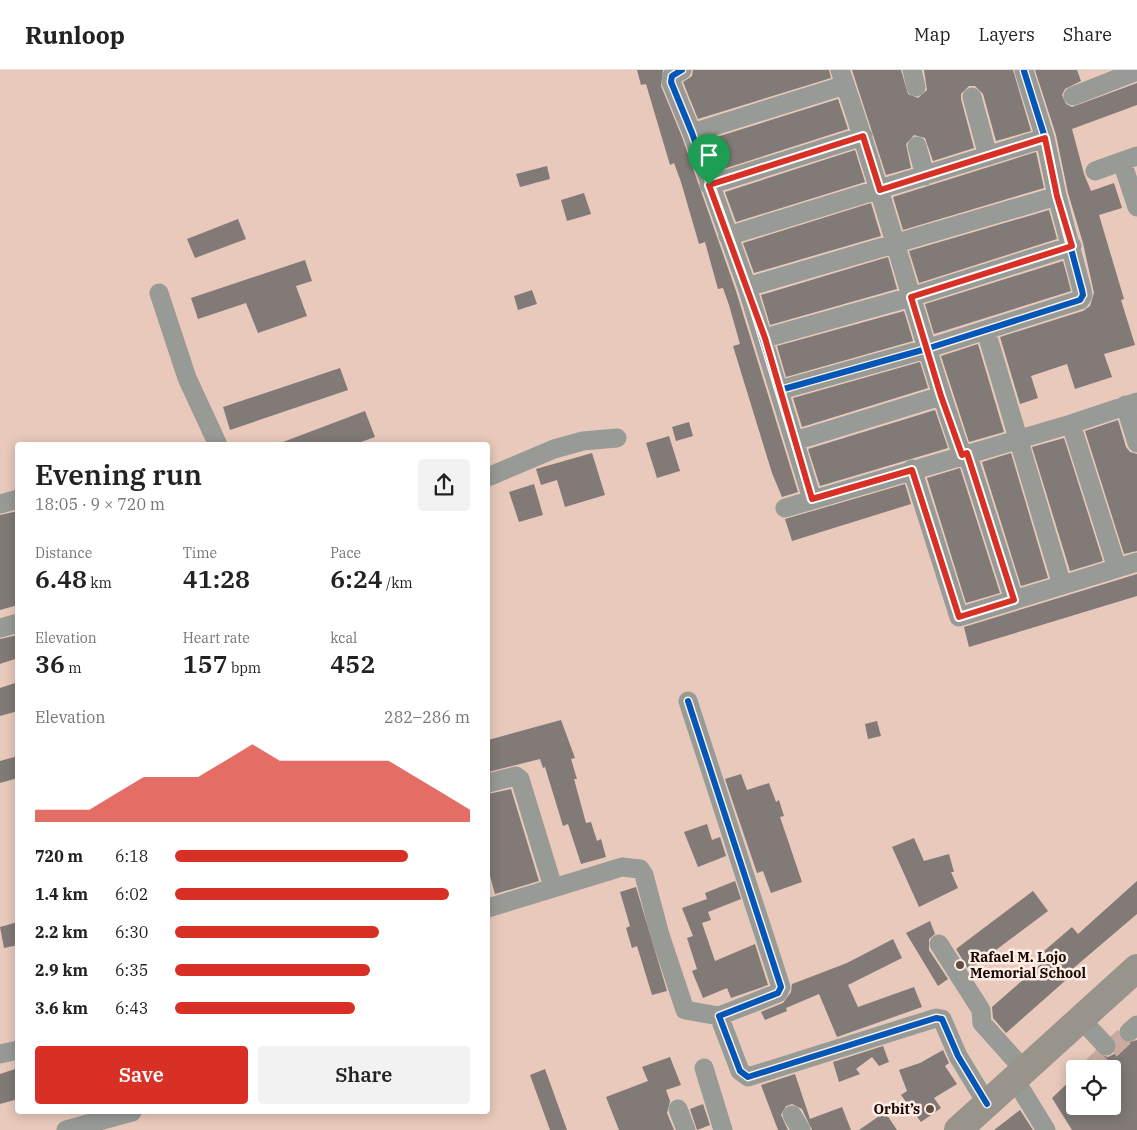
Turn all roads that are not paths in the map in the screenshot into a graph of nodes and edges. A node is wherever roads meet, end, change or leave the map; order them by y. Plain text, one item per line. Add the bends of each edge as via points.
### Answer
1 (682, 70) edge
2 (1024, 71) edge
3 (1137, 71) edge
4 (843, 78) edge
5 (1094, 78) edge
6 (1073, 96) dead end
7 (972, 97) dead end
8 (692, 134) junction
9 (863, 136) junction
10 (1045, 138) junction
11 (917, 146) dead end
12 (988, 156) junction
13 (1130, 159) edge
14 (1095, 171) dead end
15 (925, 176) junction
16 (709, 185) junction
17 (880, 190) junction
18 (1057, 196) junction
19 (1137, 207) edge
20 (728, 236) junction
21 (895, 244) junction
22 (1072, 246) junction
23 (747, 287) junction
24 (159, 293) dead end
25 (911, 297) junction
26 (986, 331) junction
27 (765, 338) junction
28 (926, 349) junction
29 (780, 390) junction
30 (941, 396) junction
31 (1131, 404) edge
32 (1071, 424) junction
33 (617, 438) dead end
34 (1019, 438) junction
35 (795, 441) junction
36 (217, 442) edge
37 (1137, 443) edge
38 (965, 454) junction
39 (912, 470) junction
40 (490, 476) edge
41 (812, 499) junction
42 (15, 500) edge
43 (0, 504) edge
44 (785, 508) dead end
45 (1137, 562) edge
46 (1117, 568) junction
47 (1062, 585) junction
48 (1014, 600) junction
49 (15, 624) edge
50 (0, 628) edge
51 (688, 701) dead end
52 (490, 782) edge
53 (553, 887) junction
54 (490, 907) edge
55 (938, 944) dead end
56 (1137, 968) edge
57 (719, 1016) junction
58 (1081, 1019) junction
59 (1106, 1046) dead end
60 (15, 1051) edge
61 (0, 1054) edge
62 (704, 1068) dead end
63 (1019, 1074) junction
64 (987, 1104) junction
65 (678, 1109) dead end
66 (125, 1114) edge
67 (66, 1130) edge
68 (686, 1130) edge
69 (723, 1130) edge
70 (958, 1130) edge
71 (1046, 1130) edge

1 - 8 street via 672,76 671,82
2 - 10 street
3 - 5 street
4 - 8 street
4 - 9 street
5 - 6 street
7 - 12 street
8 - 16 street
9 - 16 street
9 - 17 street
10 - 12 street
10 - 18 street
11 - 15 street
12 - 15 street
13 - 14 street
13 - 19 street
15 - 17 street
16 - 20 street
17 - 20 street
17 - 21 street
18 - 21 street
18 - 22 street
20 - 23 street
21 - 23 street
21 - 25 street
22 - 25 street
22 - 26 street via 1083,295 1080,300
23 - 27 street
24 - 36 street via 187,378
25 - 27 street
25 - 28 street
26 - 28 street
26 - 34 street
27 - 29 street
28 - 29 street
28 - 30 street
29 - 35 street
30 - 35 street
30 - 38 street
31 - 32 street
31 - 37 street
32 - 34 street
32 - 46 street
33 - 40 street via 583,441 554,449
34 - 38 street
34 - 47 street
35 - 41 street
38 - 39 street
38 - 48 street
39 - 41 street
39 - 48 street via 959,617
41 - 44 street
42 - 43 street
45 - 46 street
46 - 47 street
47 - 48 street
49 - 50 street
51 - 57 street via 781,987 778,993
52 - 53 street via 516,776 520,779
53 - 54 street
53 - 57 street via 622,867 640,869 682,1004 690,1012
55 - 63 street via 982,1010 982,1023
56 - 58 highway
57 - 64 street via 740,1071 748,1077 936,1018 942,1019 958,1056
58 - 59 street
58 - 63 highway
60 - 61 street
62 - 69 street
63 - 64 highway
63 - 71 street
64 - 70 highway
65 - 68 street
66 - 67 street

